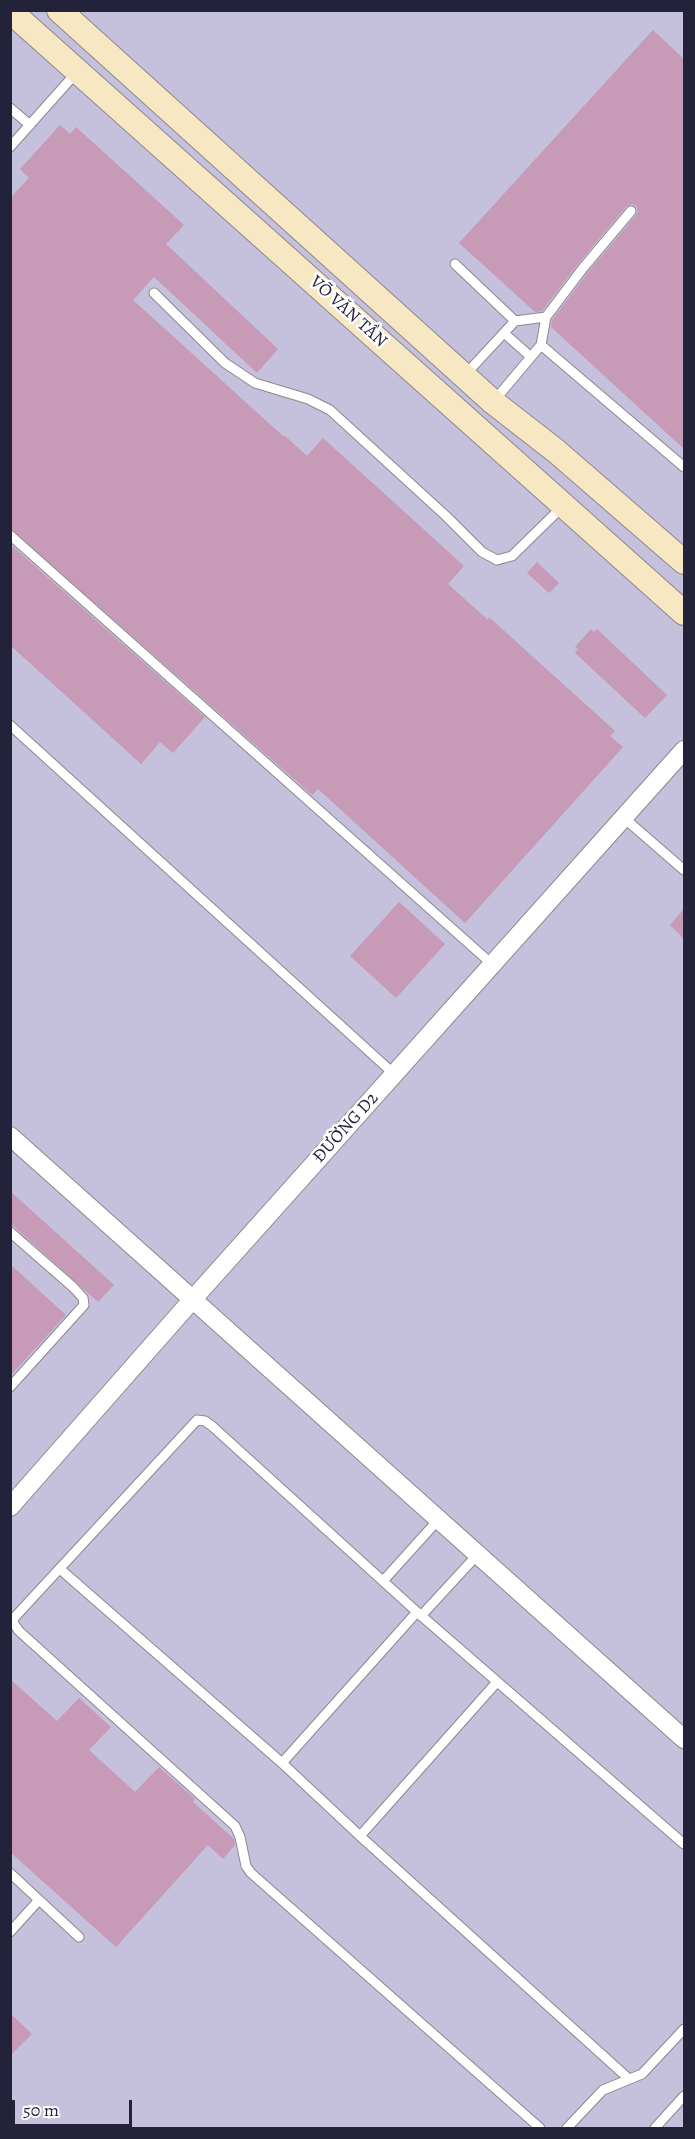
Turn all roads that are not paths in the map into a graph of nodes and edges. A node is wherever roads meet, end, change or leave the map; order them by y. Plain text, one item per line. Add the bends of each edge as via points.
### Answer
1 (59, 10) edge
2 (10, 11) edge
3 (78, 71) junction
4 (10, 108) edge
5 (30, 125) junction
6 (10, 147) edge
7 (631, 211) dead end
8 (454, 264) dead end
9 (154, 293) dead end
10 (546, 317) junction
11 (515, 321) junction
12 (504, 333) junction
13 (541, 345) junction
14 (531, 357) junction
15 (464, 376) junction
16 (493, 402) junction
17 (684, 467) edge
18 (563, 505) junction
19 (10, 534) edge
20 (684, 562) edge
21 (684, 613) edge
22 (10, 725) edge
23 (684, 750) edge
24 (624, 818) junction
25 (684, 870) edge
26 (493, 965) junction
27 (394, 1074) junction
28 (10, 1136) edge
29 (10, 1232) edge
30 (193, 1299) junction
31 (10, 1386) edge
32 (10, 1507) edge
33 (439, 1519) junction
34 (478, 1554) junction
35 (60, 1569) junction
36 (382, 1581) junction
37 (419, 1614) junction
38 (497, 1682) junction
39 (684, 1739) edge
40 (282, 1763) junction
41 (360, 1836) junction
42 (684, 1844) edge
43 (10, 1873) edge
44 (39, 1900) junction
45 (10, 1932) edge
46 (79, 1937) dead end
47 (684, 2029) edge
48 (629, 2079) junction
49 (684, 2096) edge
50 (540, 2128) edge
51 (567, 2128) edge
52 (655, 2128) edge

1 - 15 street, VÕ VĂN TẦN
2 - 3 street, VÕ VĂN TẦN
3 - 5 lane
3 - 18 street, VÕ VĂN TẦN
4 - 5 lane
5 - 6 lane
7 - 10 lane
8 - 11 lane
9 - 18 lane via 225,363 255,383 330,410 482,552 497,560 512,556
10 - 11 lane
10 - 13 lane
11 - 12 lane
12 - 14 lane
12 - 15 lane
13 - 14 lane
13 - 17 lane
14 - 16 lane
15 - 16 street, VÕ VĂN TẦN
16 - 20 street, VÕ VĂN TẦN
18 - 21 street, VÕ VĂN TẦN
19 - 26 lane
22 - 27 lane
23 - 24 street, ĐƯỜNG D2
24 - 25 lane
24 - 26 street, ĐƯỜNG D2
26 - 27 street, ĐƯỜNG D2
27 - 30 street, ĐƯỜNG D2
28 - 30 street
29 - 31 lane via 73,1287 84,1305
30 - 32 street, ĐƯỜNG D2
30 - 33 street
33 - 34 street
33 - 36 lane
34 - 37 lane
34 - 39 street
35 - 36 lane via 197,1420 212,1426
35 - 40 lane
35 - 50 lane via 13,1619 19,1631 235,1826 251,1873
36 - 37 lane
37 - 38 lane
37 - 40 lane
38 - 41 lane
38 - 42 lane
40 - 41 lane
41 - 48 lane
43 - 44 lane
44 - 45 lane
44 - 46 lane
47 - 48 lane via 642,2074
48 - 51 lane via 603,2090
49 - 52 lane

